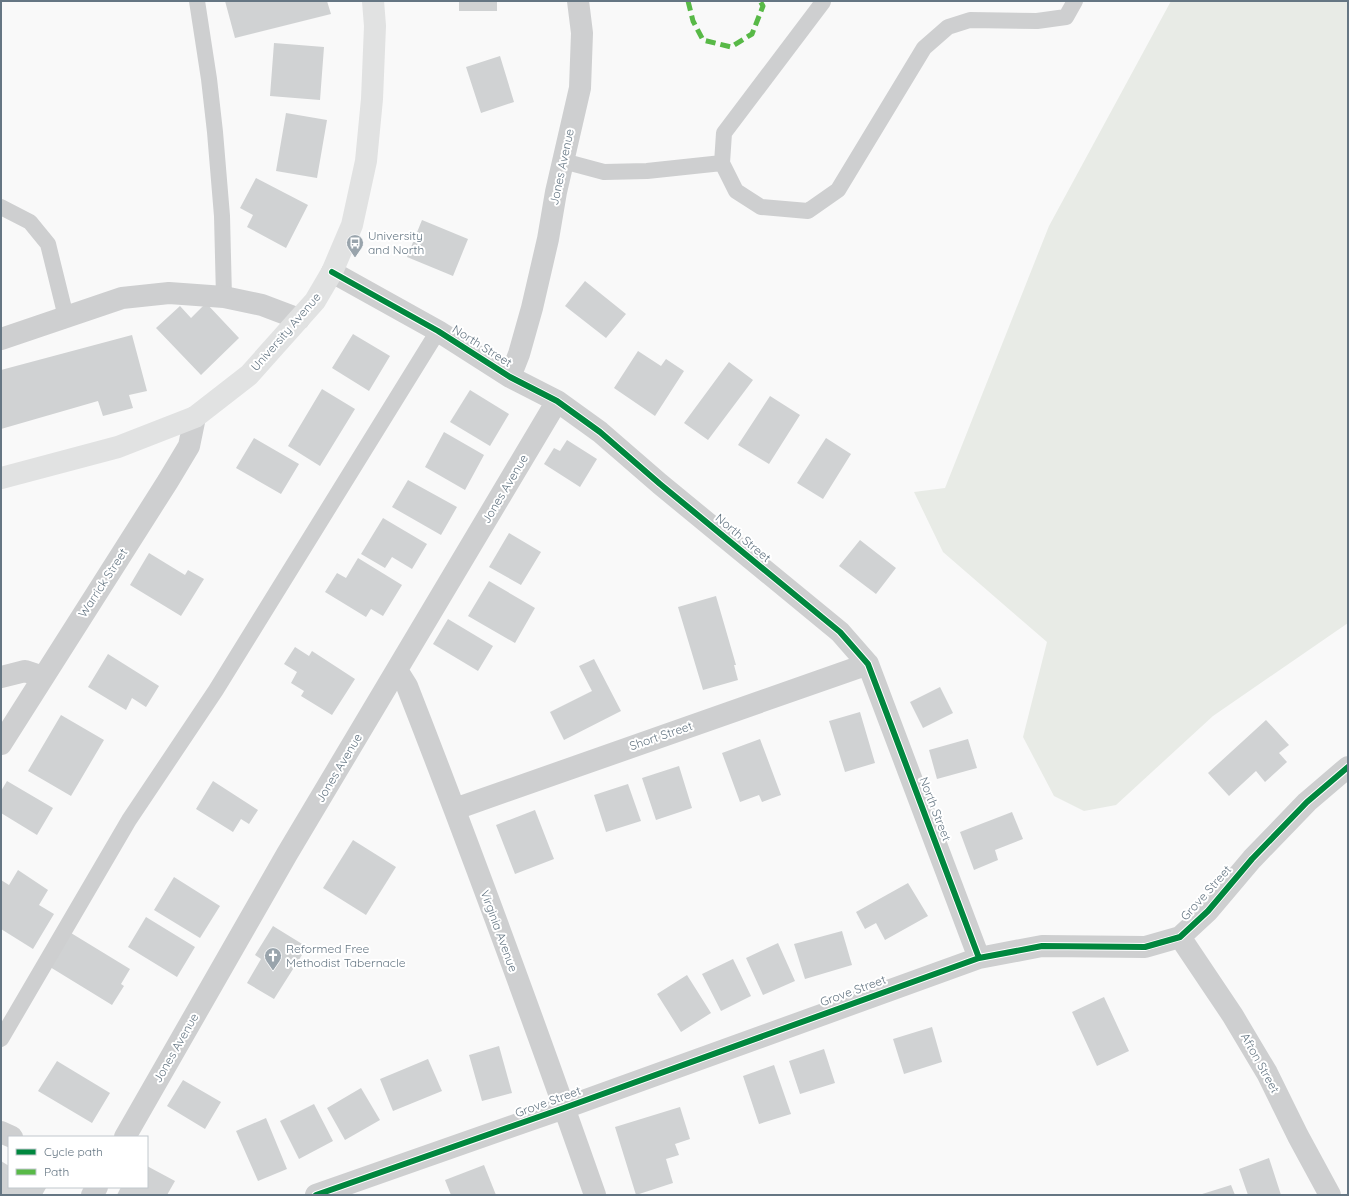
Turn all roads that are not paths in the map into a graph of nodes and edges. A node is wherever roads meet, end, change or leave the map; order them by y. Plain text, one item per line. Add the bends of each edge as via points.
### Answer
1 (198, 1) edge
2 (373, 1) edge
3 (578, 1) edge
4 (1075, 1) edge
5 (823, 2) edge
6 (563, 161) junction
7 (722, 163) junction
8 (1, 207) edge
9 (332, 272) junction
10 (224, 297) junction
11 (66, 317) junction
12 (300, 319) junction
13 (438, 331) junction
14 (1, 339) edge
15 (510, 377) junction
16 (557, 401) junction
17 (195, 417) junction
18 (1, 478) edge
19 (868, 664) junction
20 (397, 670) junction
21 (1, 677) edge
22 (44, 677) junction
23 (1, 744) edge
24 (1348, 767) edge
25 (455, 808) junction
26 (1180, 937) junction
27 (979, 958) junction
28 (1, 1039) edge
29 (564, 1108) junction
30 (126, 1136) edge
31 (316, 1195) edge
32 (595, 1195) edge
33 (1330, 1195) edge

1 - 10 lane via 215,132 222,216
2 - 9 street, University Avenue via 375,26 372,99 366,161 352,225
3 - 6 street, Jones Avenue via 582,33 580,88
4 - 7 lane via 1066,16 1037,21 970,20 948,27 924,48 838,190 808,211 761,207 736,191
5 - 7 lane via 724,133
6 - 7 lane via 604,172 647,171
6 - 15 street, Jones Avenue via 532,308
8 - 11 lane via 30,222 48,244
9 - 12 street, University Avenue via 316,300
9 - 13 street, North Street
10 - 11 street via 169,293 122,298
10 - 12 street via 262,305
11 - 14 street
12 - 17 street, University Avenue via 249,375
13 - 15 street, North Street
13 - 28 lane via 216,690 130,820
15 - 16 street, North Street
16 - 19 street, North Street via 600,432 840,632
16 - 20 street, Jones Avenue
17 - 18 street, University Avenue via 118,447
17 - 22 street, Warrick Street via 189,446
19 - 25 street, Short Street
19 - 27 street, North Street
20 - 25 street, Virginia Avenue via 407,686
20 - 30 street, Jones Avenue via 287,854
21 - 22 street via 24,671
22 - 23 street, Warrick Street
24 - 26 street, Grove Street via 1307,802 1252,859 1208,911
25 - 29 street, Virginia Avenue
26 - 27 street, Grove Street via 1144,947 1042,946
26 - 33 street, Afton Street via 1233,1016 1267,1073
27 - 29 street, Grove Street
29 - 31 street, Grove Street
29 - 32 street, Virginia Avenue

